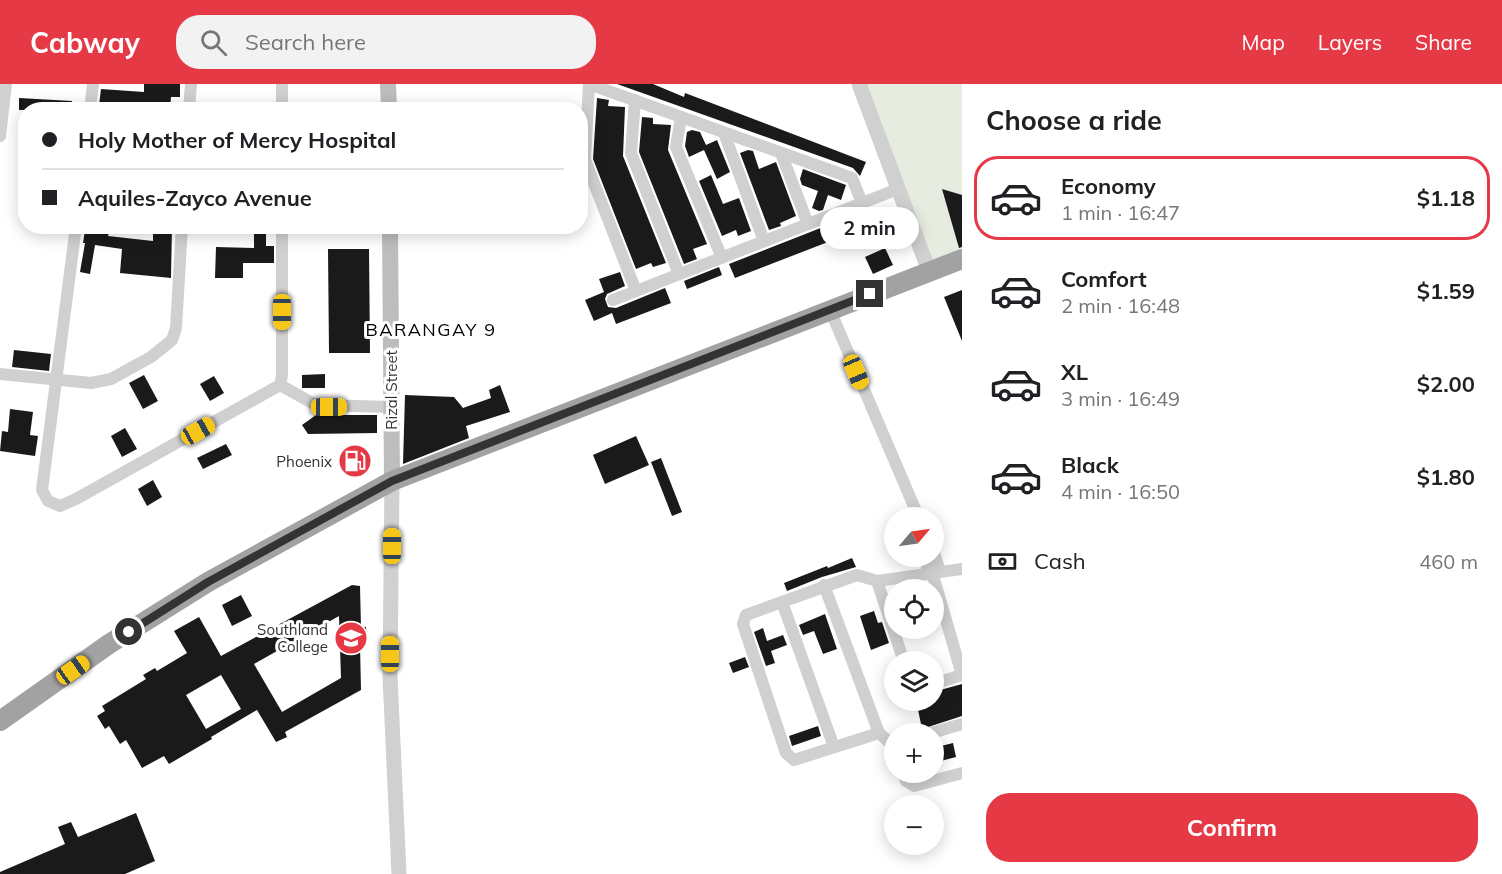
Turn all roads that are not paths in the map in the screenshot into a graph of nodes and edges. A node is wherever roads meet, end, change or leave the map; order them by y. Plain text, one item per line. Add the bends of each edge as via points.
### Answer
1 (6, 84) edge
2 (93, 84) edge
3 (191, 84) edge
4 (282, 84) edge
5 (388, 84) edge
6 (589, 84) edge
7 (859, 84) edge
8 (635, 100) junction
9 (91, 102) edge
10 (190, 102) edge
11 (282, 102) edge
12 (389, 102) edge
13 (588, 103) edge
14 (681, 117) junction
15 (724, 132) junction
16 (0, 136) edge
17 (781, 153) junction
18 (588, 168) edge
19 (898, 189) junction
20 (862, 203) junction
21 (808, 224) junction
22 (75, 234) edge
23 (182, 234) edge
24 (282, 234) edge
25 (390, 234) edge
26 (764, 241) junction
27 (722, 258) junction
28 (962, 258) edge
29 (929, 271) junction
30 (679, 274) junction
31 (636, 291) junction
32 (614, 300) dead end
33 (830, 310) junction
34 (0, 374) edge
35 (57, 380) junction
36 (280, 385) junction
37 (392, 407) junction
38 (392, 481) junction
39 (914, 507) edge
40 (931, 567) edge
41 (933, 567) edge
42 (962, 569) edge
43 (933, 572) junction
44 (877, 581) junction
45 (824, 585) junction
46 (782, 602) junction
47 (900, 651) edge
48 (962, 675) edge
49 (944, 681) edge
50 (0, 721) edge
51 (962, 724) edge
52 (944, 729) edge
53 (879, 733) junction
54 (884, 738) edge
55 (834, 747) junction
56 (962, 773) edge
57 (944, 778) edge
58 (909, 783) edge
59 (925, 783) edge
60 (399, 874) edge

1 - 16 street
2 - 9 street
3 - 10 street
4 - 11 street
5 - 12 main road
6 - 8 street
6 - 13 street
7 - 19 street
8 - 14 street
8 - 30 street via 631,153
14 - 15 street
14 - 27 street via 676,147
15 - 17 street
15 - 26 street
17 - 20 street via 852,178
17 - 21 street
18 - 31 street
19 - 20 street
19 - 29 street
20 - 21 street
21 - 26 street
22 - 35 street
23 - 35 street via 172,340 151,357 111,379 91,383
24 - 36 street
25 - 37 main road, Rizal Street
26 - 27 street
27 - 30 street
28 - 29 highway
29 - 33 highway
30 - 31 street
31 - 32 street
33 - 38 highway
33 - 39 street
34 - 35 street
35 - 36 street via 42,490 48,501 60,506
36 - 37 street via 316,405
37 - 38 main road, Rizal Street
38 - 50 highway via 208,582 109,644
38 - 60 street via 390,676
40 - 43 street
41 - 43 street
42 - 43 street
43 - 44 street
43 - 48 street
44 - 45 street via 857,575
44 - 47 street
45 - 46 street
45 - 53 street
46 - 55 street
46 - 55 street via 746,615 743,624 786,753 794,760
48 - 49 street
51 - 52 street
53 - 54 street
53 - 55 street
56 - 57 street
58 - 59 street

